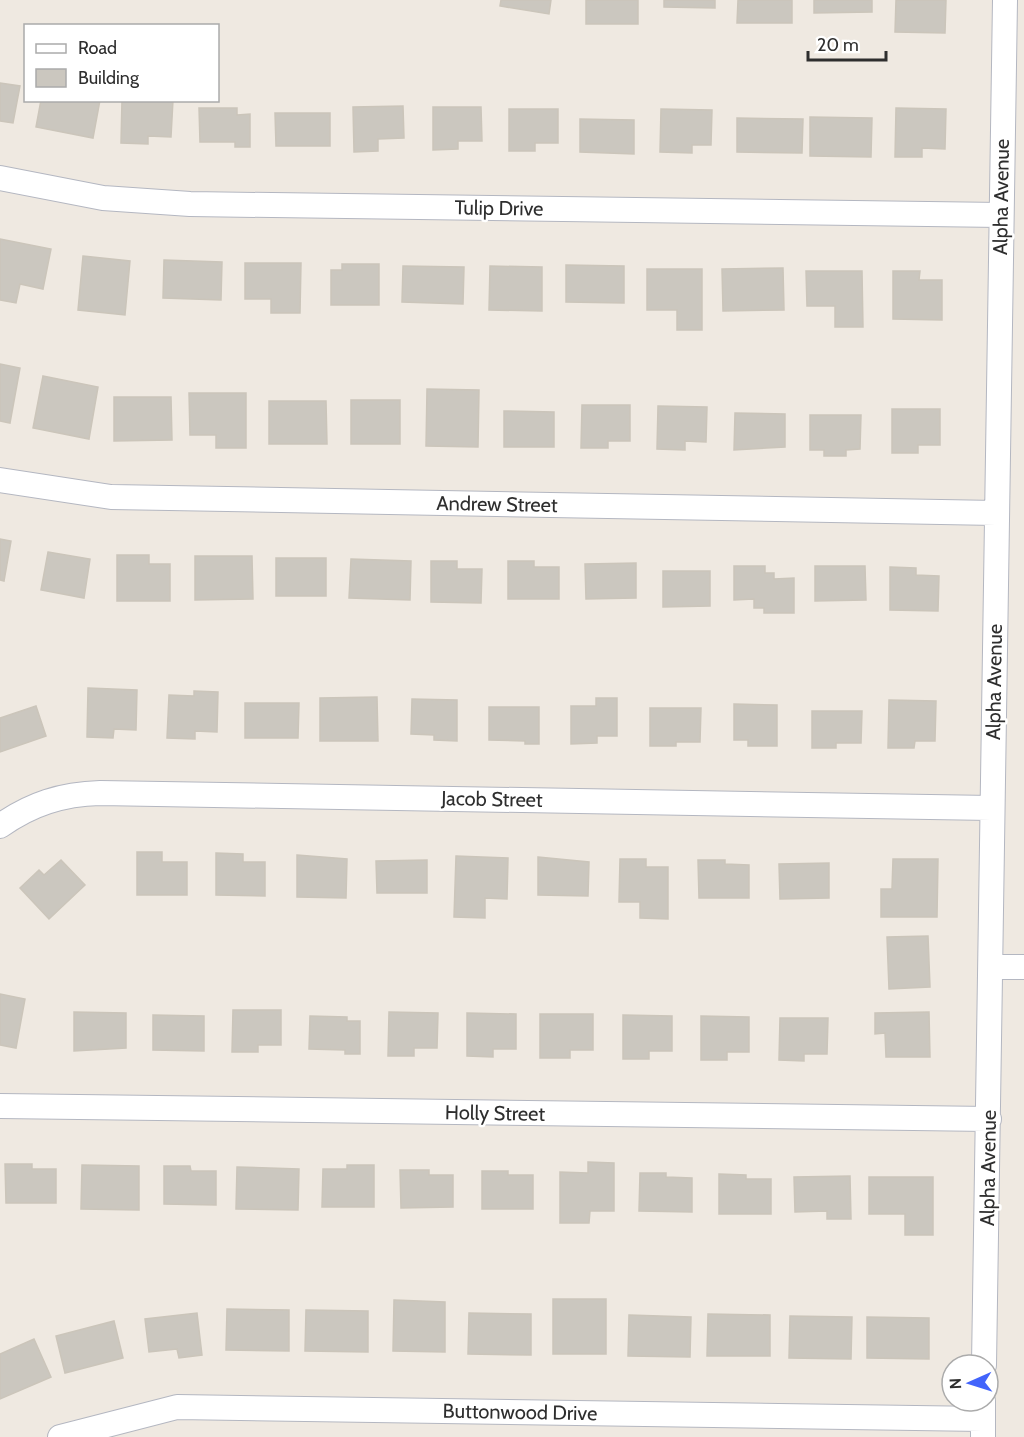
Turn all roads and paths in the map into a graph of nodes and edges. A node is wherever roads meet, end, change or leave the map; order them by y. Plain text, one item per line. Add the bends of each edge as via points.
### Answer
1 (1005, 0) edge
2 (0, 178) edge
3 (1001, 214) junction
4 (0, 480) edge
5 (996, 513) junction
6 (992, 808) junction
7 (0, 826) edge
8 (992, 967) junction
9 (1024, 967) edge
10 (0, 1106) edge
11 (989, 1119) junction
12 (984, 1353) edge
13 (983, 1419) edge
14 (60, 1437) edge

1 - 3 street, Alpha Avenue
2 - 3 street, Tulip Drive via 103,198 189,204
3 - 5 street, Alpha Avenue
4 - 5 street, Andrew Street via 111,497
5 - 6 street, Alpha Avenue
6 - 7 street, Jacob Street via 100,792 69,794 40,803
6 - 8 street, Alpha Avenue
8 - 9 street
8 - 11 street, Alpha Avenue
10 - 11 street, Holly Street
11 - 12 street, Alpha Avenue
13 - 14 street, Buttonwood Drive via 177,1407

